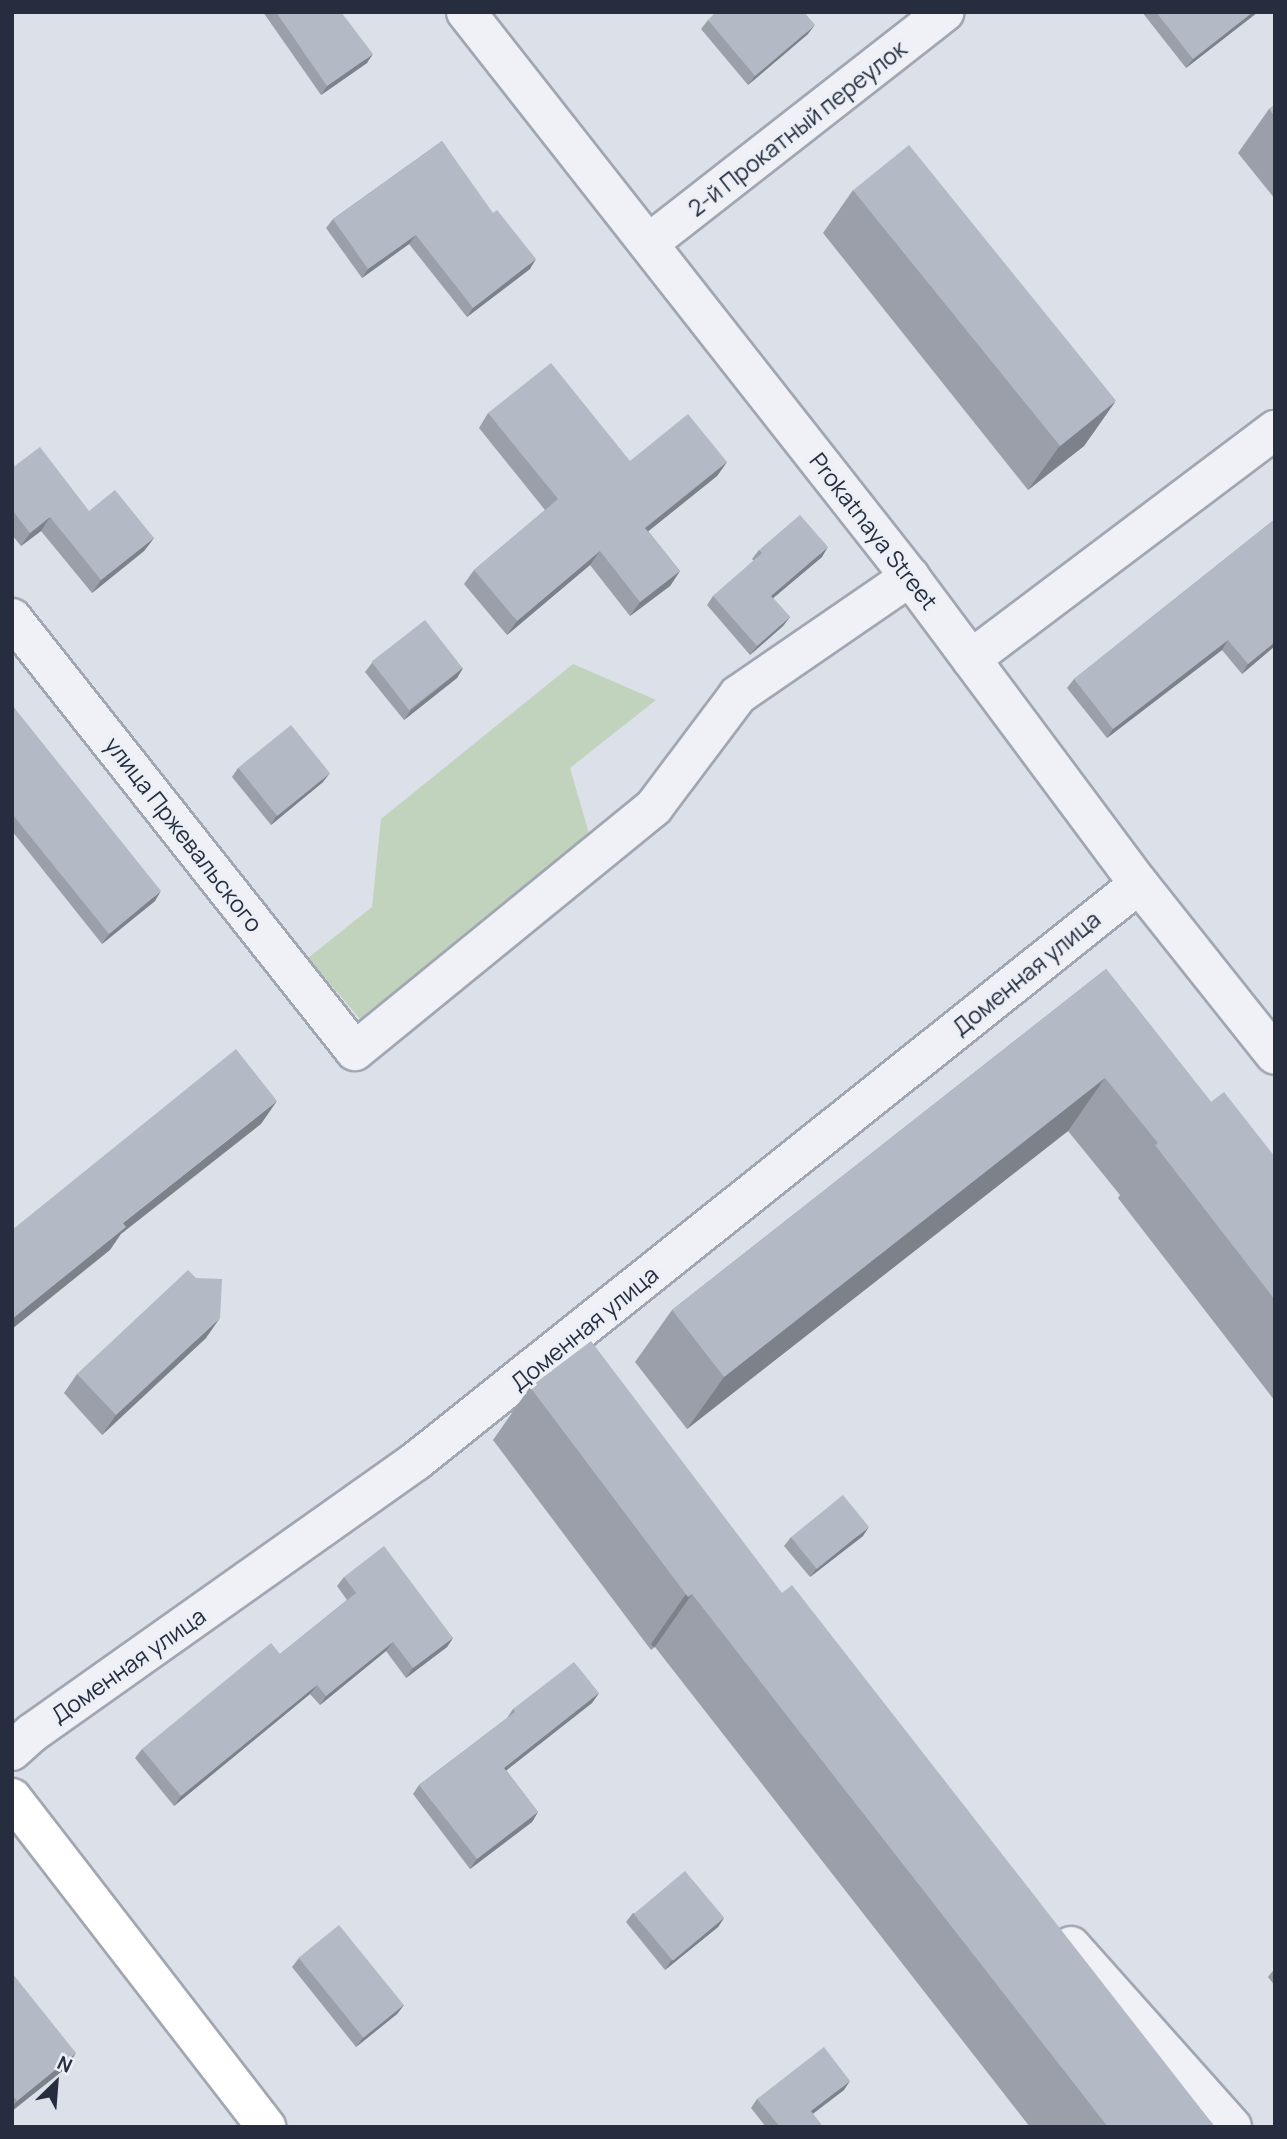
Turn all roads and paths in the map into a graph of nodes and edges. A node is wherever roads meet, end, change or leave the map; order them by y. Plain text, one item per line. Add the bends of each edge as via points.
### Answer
1 (466, 12) edge
2 (945, 12) edge
3 (649, 243) junction
4 (1275, 430) edge
5 (911, 577) junction
6 (12, 618) edge
7 (971, 659) junction
8 (1139, 884) junction
9 (1275, 1055) edge
10 (12, 1751) edge
11 (12, 1798) edge
12 (1046, 1917) edge
13 (266, 2127) edge
14 (1232, 2127) edge

1 - 3 street, Prokatnaya Street
2 - 3 street, 2-й Прокатный переулок
3 - 5 street, Prokatnaya Street
4 - 7 street
5 - 6 street, улица Пржевальского via 737,695 654,807 355,1051
5 - 7 street, Prokatnaya Street
7 - 8 street, Prokatnaya Street
8 - 9 street, Prokatnaya Street
8 - 10 street, Доменная улица via 576,1353 416,1461
11 - 13 main road
12 - 14 street

